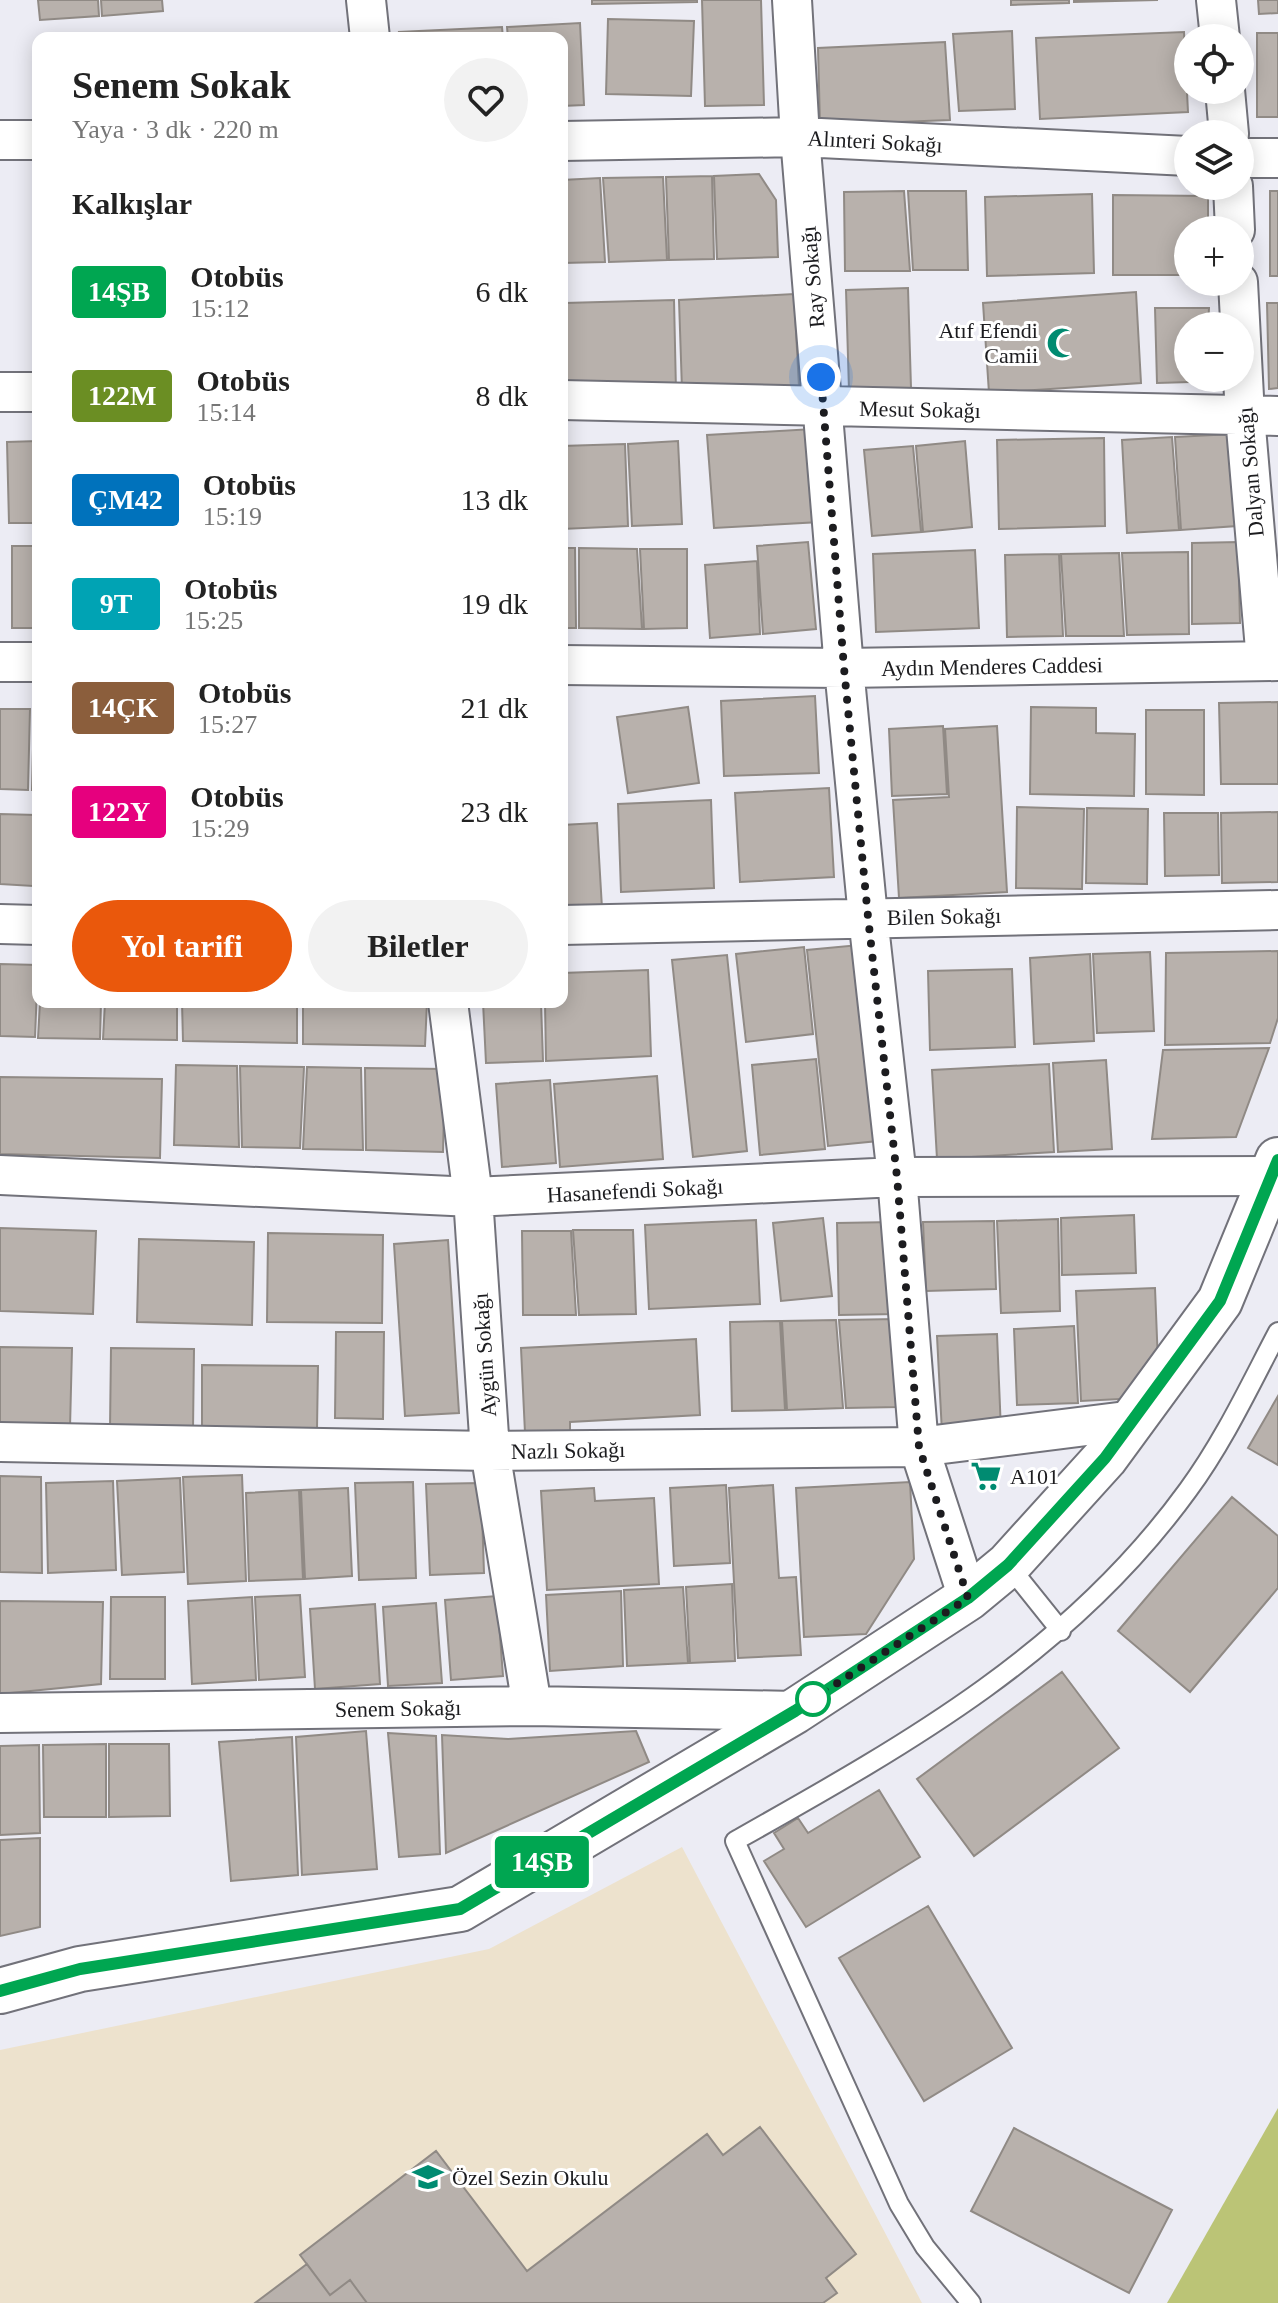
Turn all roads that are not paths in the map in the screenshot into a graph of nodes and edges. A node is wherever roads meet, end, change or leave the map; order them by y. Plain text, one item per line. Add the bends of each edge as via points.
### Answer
1 (366, 0) edge
2 (792, 0) edge
3 (1216, 0) edge
4 (1219, 24) edge
5 (369, 32) edge
6 (800, 137) junction
7 (0, 140) edge
8 (32, 140) edge
9 (568, 141) edge
10 (1174, 155) edge
11 (1254, 158) edge
12 (1278, 158) edge
13 (1240, 296) edge
14 (0, 392) edge
15 (32, 392) edge
16 (568, 400) edge
17 (824, 406) junction
18 (1261, 416) edge
19 (1272, 661) edge
20 (0, 662) edge
21 (32, 662) edge
22 (568, 665) edge
23 (844, 668) junction
24 (1278, 910) edge
25 (868, 917) junction
26 (0, 924) edge
27 (32, 925) edge
28 (568, 925) edge
29 (449, 1008) edge
30 (1274, 1168) edge
31 (0, 1175) edge
32 (897, 1177) junction
33 (473, 1197) junction
34 (1278, 1332) edge
35 (1134, 1420) junction
36 (0, 1442) edge
37 (919, 1447) junction
38 (490, 1451) junction
39 (1008, 1565) junction
40 (968, 1598) junction
41 (1061, 1631) junction
42 (532, 1706) junction
43 (795, 1711) junction
44 (0, 1713) edge
45 (0, 1991) edge
46 (971, 2303) edge

1 - 5 street
2 - 6 street, Ray Sokağı
3 - 4 street
6 - 9 street, Alınteri Sokağı
6 - 10 street, Alınteri Sokağı
6 - 17 street, Ray Sokağı
7 - 8 street
11 - 12 street
13 - 18 street, Dalyan Sokağı
14 - 15 street
16 - 17 street, Mesut Sokağı
17 - 18 street, Mesut Sokağı
17 - 23 street, Ray Sokağı
18 - 19 street, Dalyan Sokağı
19 - 23 street, Aydın Menderes Caddesi
20 - 21 street
22 - 23 street, Aydın Menderes Caddesi
23 - 25 street, Ray Sokağı
24 - 25 street, Bilen Sokağı
25 - 28 street, Bilen Sokağı
25 - 32 street, Ray Sokağı
26 - 27 street
29 - 33 street, Aygün Sokağı
30 - 32 street, Hasanefendi Sokağı
30 - 35 street via 1220,1301
31 - 33 street, Hasanefendi Sokağı
32 - 33 street, Hasanefendi Sokağı
32 - 37 street, Ray Sokağı
33 - 38 street, Aygün Sokağı
34 - 41 lane via 1217,1448 1189,1489 1113,1582
35 - 37 street, Nazlı Sokağı
35 - 39 street
36 - 38 street, Nazlı Sokağı
37 - 38 street, Nazlı Sokağı
37 - 40 street, Ray Sokağı
38 - 42 street, Aygün Sokağı
39 - 40 street
39 - 41 lane
40 - 43 street
41 - 46 lane via 939,1722 735,1841 899,2204 925,2247
42 - 43 street, Senem Sokağı
42 - 44 street, Senem Sokağı
43 - 45 street via 460,1909 80,1969

